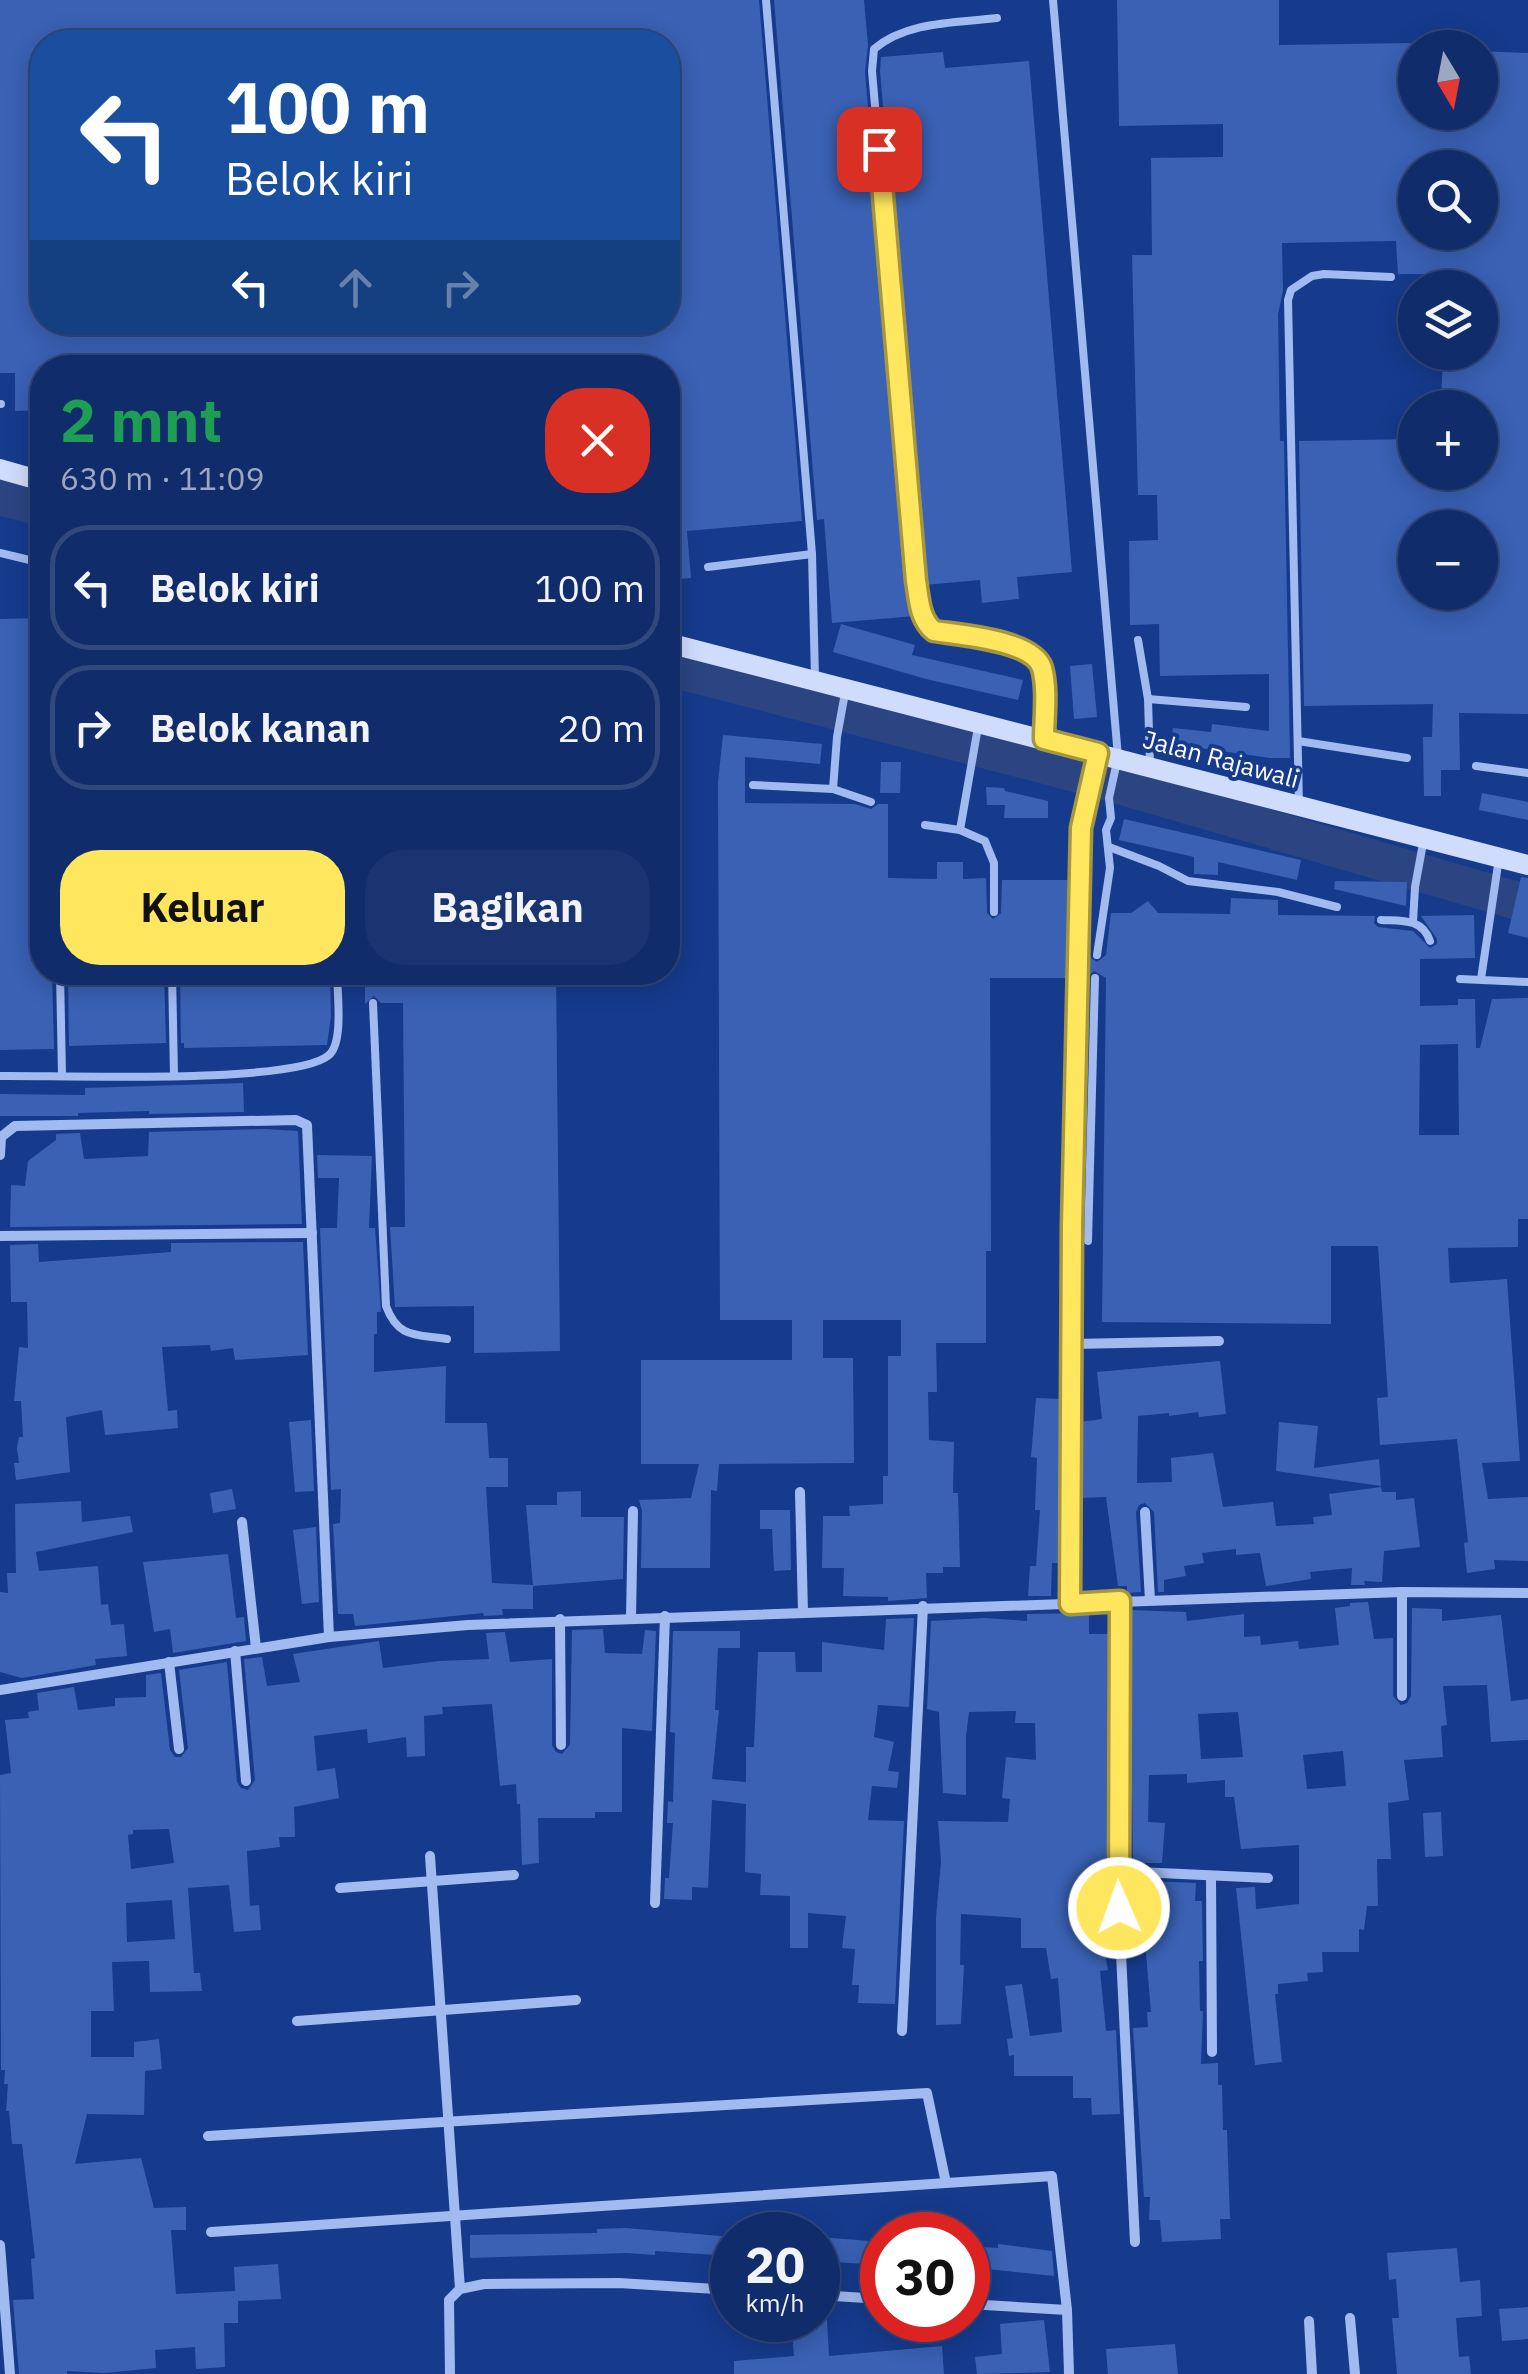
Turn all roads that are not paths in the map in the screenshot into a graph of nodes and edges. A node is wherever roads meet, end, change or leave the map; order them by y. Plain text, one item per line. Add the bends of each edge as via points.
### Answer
1 (766, 0) edge
2 (1053, 0) edge
3 (997, 18) dead end
4 (1390, 277) dead end
5 (0, 470) edge
6 (30, 479) edge
7 (0, 553) edge
8 (812, 554) junction
9 (30, 560) edge
10 (708, 567) dead end
11 (1138, 640) dead end
12 (680, 646) edge
13 (815, 680) junction
14 (846, 688) junction
15 (1148, 698) junction
16 (1246, 707) dead end
17 (977, 730) junction
18 (1044, 739) junction
19 (1298, 741) junction
20 (1408, 758) dead end
21 (1103, 761) junction
22 (1150, 766) junction
23 (1476, 766) dead end
24 (1528, 773) edge
25 (752, 785) dead end
26 (833, 790) junction
27 (872, 802) dead end
28 (1299, 805) junction
29 (925, 826) dead end
30 (960, 830) junction
31 (1424, 838) junction
32 (1109, 847) junction
33 (1498, 865) junction
34 (1528, 866) edge
35 (1337, 907) dead end
36 (994, 912) dead end
37 (1382, 920) dead end
38 (1413, 922) junction
39 (1430, 940) dead end
40 (1097, 955) dead end
41 (1096, 978) dead end
42 (1460, 979) dead end
43 (1481, 979) junction
44 (1528, 982) edge
45 (60, 985) edge
46 (172, 985) edge
47 (337, 985) edge
48 (373, 1003) dead end
49 (62, 1075) junction
50 (174, 1075) junction
51 (0, 1076) edge
52 (0, 1155) edge
53 (312, 1233) junction
54 (0, 1236) edge
55 (1088, 1241) dead end
56 (448, 1339) dead end
57 (1219, 1341) dead end
58 (1073, 1344) junction
59 (800, 1492) dead end
60 (633, 1511) dead end
61 (1145, 1512) dead end
62 (242, 1522) dead end
63 (1402, 1592) junction
64 (1528, 1593) edge
65 (1150, 1600) junction
66 (1120, 1601) junction
67 (1070, 1604) junction
68 (923, 1606) junction
69 (803, 1612) junction
70 (665, 1616) junction
71 (631, 1617) junction
72 (560, 1619) junction
73 (329, 1636) junction
74 (256, 1648) junction
75 (235, 1651) junction
76 (169, 1662) junction
77 (0, 1690) edge
78 (1402, 1696) dead end
79 (561, 1745) dead end
80 (179, 1749) dead end
81 (246, 1780) dead end
82 (430, 1856) dead end
83 (1117, 1871) junction
84 (514, 1875) dead end
85 (1211, 1877) junction
86 (1268, 1878) dead end
87 (432, 1882) junction
88 (340, 1888) dead end
89 (655, 1903) dead end
90 (576, 2000) dead end
91 (441, 2010) junction
92 (298, 2021) dead end
93 (902, 2031) dead end
94 (1212, 2052) dead end
95 (448, 2122) junction
96 (208, 2136) dead end
97 (946, 2183) junction
98 (455, 2216) junction
99 (211, 2232) dead end
100 (1135, 2242) dead end
101 (0, 2246) edge
102 (460, 2289) junction
103 (710, 2289) edge
104 (990, 2305) edge
105 (1067, 2310) junction
106 (1350, 2318) dead end
107 (1309, 2321) dead end
108 (10, 2374) edge
109 (450, 2374) edge
110 (1069, 2374) edge
111 (1312, 2374) edge
112 (1355, 2374) edge

1 - 8 lane
2 - 21 lane
3 - 18 lane via 887,38 874,49 872,71 922,615 934,631 1004,643 1036,658 1042,666
4 - 19 lane via 1312,276 1288,300
5 - 6 street
7 - 9 lane
8 - 10 lane
8 - 13 lane
11 - 15 lane
12 - 13 street, Jalan Rajawali
13 - 14 street, Jalan Rajawali
14 - 17 street, Jalan Rajawali
14 - 26 lane
15 - 16 lane
15 - 22 lane
17 - 18 street, Jalan Rajawali
17 - 30 lane
18 - 21 street, Jalan Rajawali
19 - 20 lane
19 - 28 lane
21 - 22 street, Jalan Rajawali
21 - 32 lane via 1112,781
21 - 58 street via 1086,805 1080,848
22 - 28 street, Jalan Rajawali
23 - 24 lane
25 - 26 lane
26 - 27 lane
28 - 31 street, Jalan Rajawali
29 - 30 lane
30 - 36 lane via 991,850
31 - 33 street, Jalan Rajawali
31 - 38 lane
32 - 35 lane via 1188,882 1278,892
32 - 40 lane
33 - 34 street, Jalan Rajawali
33 - 43 lane
37 - 38 lane
38 - 39 lane
41 - 55 lane
42 - 43 lane
43 - 44 lane
45 - 49 lane
46 - 50 lane
47 - 50 lane via 338,1043 329,1055 247,1075
48 - 56 lane via 386,1306 405,1332
49 - 50 lane
49 - 51 lane
52 - 53 street via 1,1137 15,1126 304,1121
53 - 54 street
53 - 73 street
57 - 58 street
58 - 67 street
59 - 69 street
60 - 71 street
61 - 65 street
62 - 74 street
63 - 64 street
63 - 65 street
63 - 78 street
65 - 66 street
66 - 67 street
66 - 83 street
67 - 68 street
68 - 69 street
68 - 93 street
69 - 70 street
70 - 71 street
70 - 89 street
71 - 72 street
72 - 73 street
72 - 79 street
73 - 74 street
74 - 75 street
75 - 76 street
75 - 81 street
76 - 77 street
76 - 80 street
82 - 87 street
83 - 85 street
83 - 100 street
84 - 87 street
85 - 86 street
85 - 94 street
87 - 88 street
87 - 91 street
90 - 91 street
91 - 92 street
91 - 95 street
95 - 96 street
95 - 97 street via 927,2092
95 - 98 street
97 - 98 street
97 - 105 street via 1052,2176
98 - 99 street
98 - 102 street
101 - 108 street
102 - 103 street via 618,2283
102 - 109 street via 449,2300
104 - 105 street
105 - 110 street
106 - 112 street
107 - 111 street

